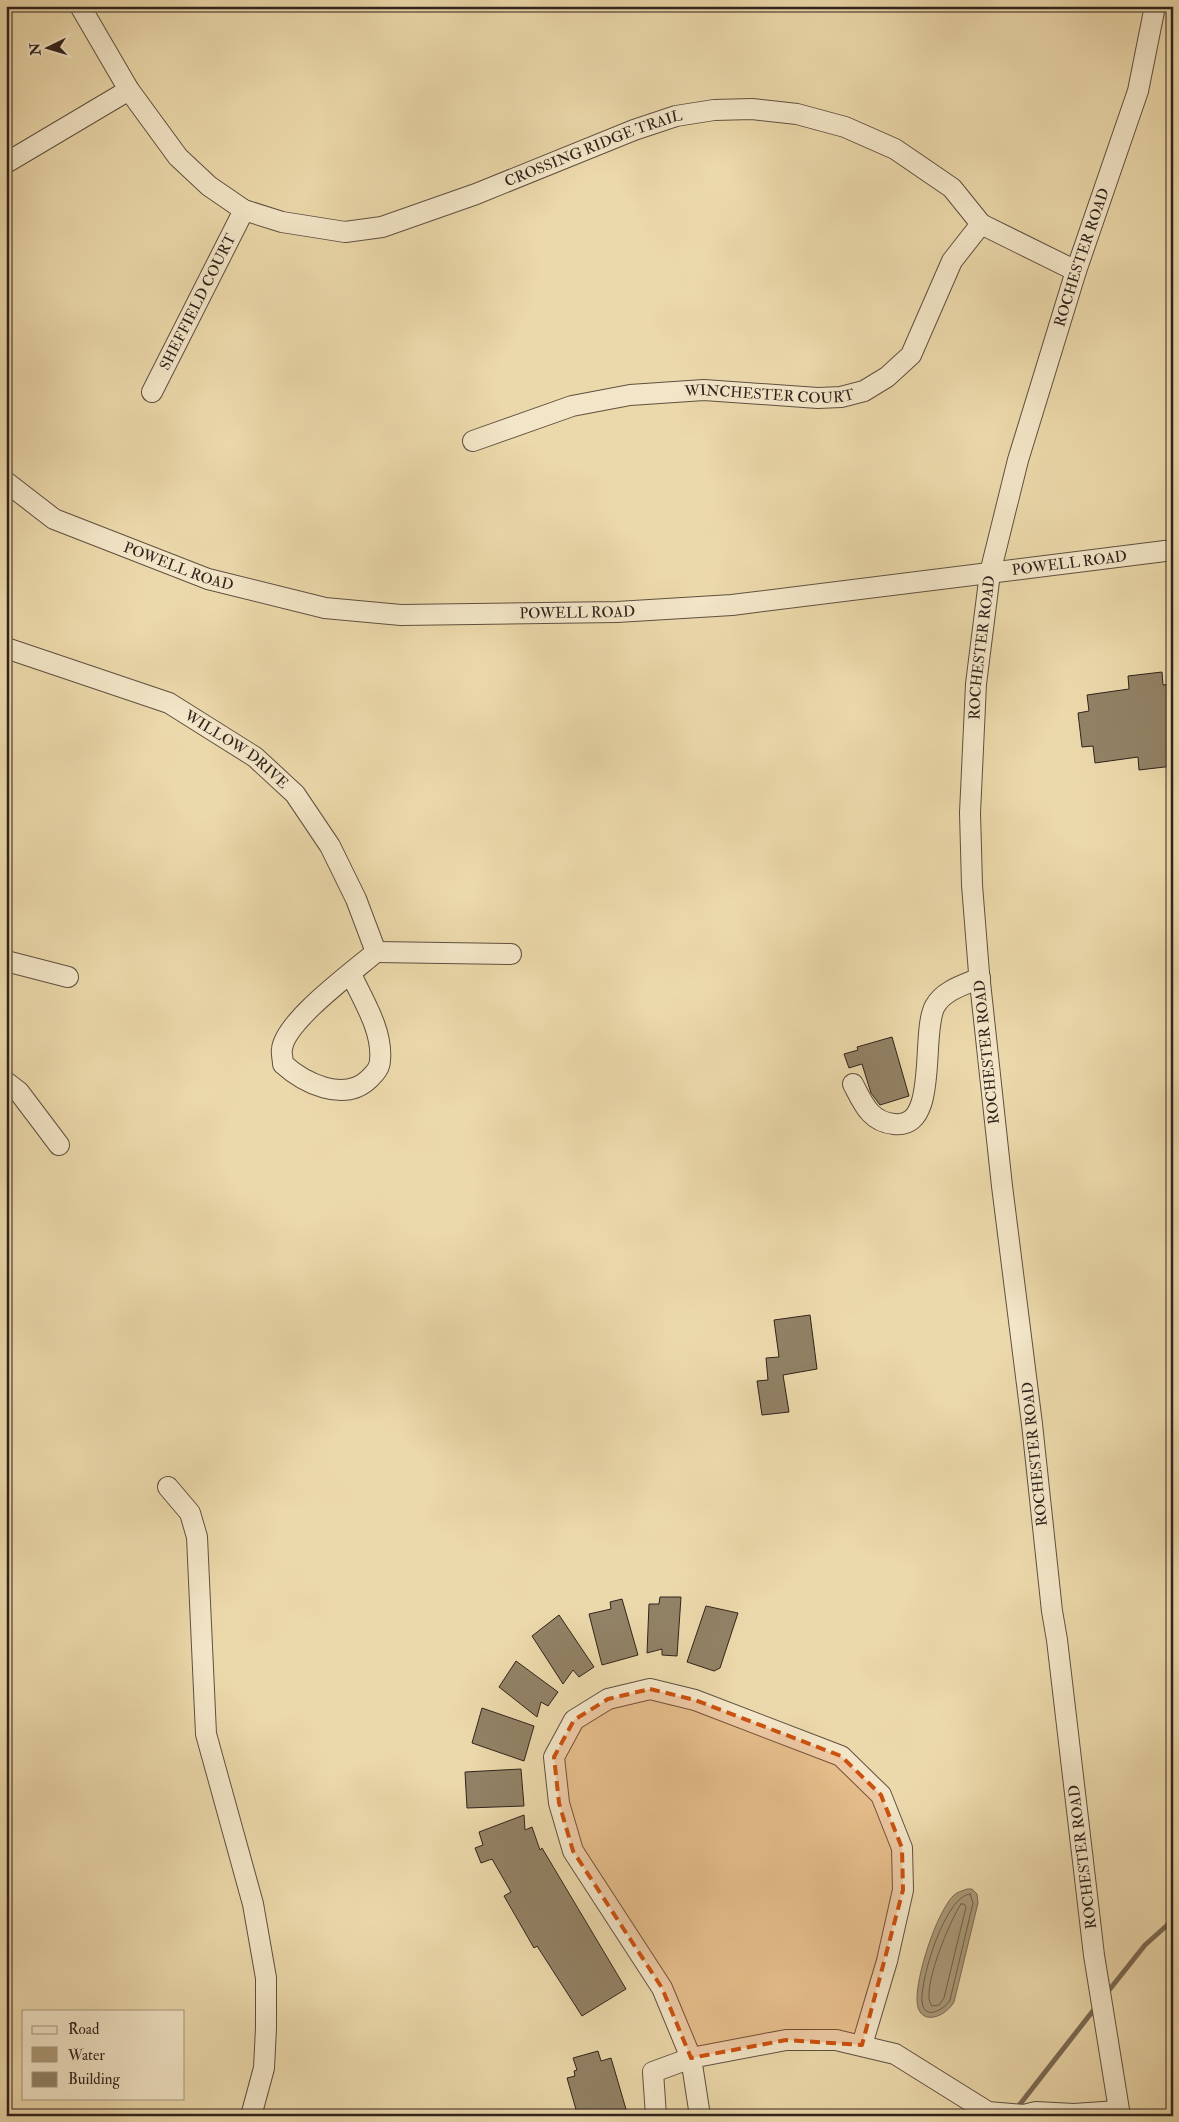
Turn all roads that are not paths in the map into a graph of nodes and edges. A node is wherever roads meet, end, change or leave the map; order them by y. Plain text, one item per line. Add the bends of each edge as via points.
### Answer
1 (80, 6) edge
2 (1155, 6) edge
3 (129, 90) junction
4 (6, 163) edge
5 (244, 210) junction
6 (981, 224) junction
7 (1076, 271) junction
8 (152, 392) dead end
9 (473, 441) dead end
10 (6, 482) edge
11 (1173, 550) edge
12 (990, 573) junction
13 (6, 648) edge
14 (376, 952) junction
15 (511, 954) dead end
16 (6, 961) edge
17 (351, 974) junction
18 (68, 977) dead end
19 (980, 978) junction
20 (6, 1082) edge
21 (853, 1084) dead end
22 (59, 1145) dead end
23 (168, 1487) dead end
24 (862, 2045) junction
25 (691, 2058) junction
26 (1119, 2113) edge
27 (1024, 2115) edge
28 (251, 2116) edge
29 (656, 2116) edge
30 (700, 2116) edge

1 - 3 street, CROSSING RIDGE TRAIL
2 - 7 street, ROCHESTER ROAD via 1138,91
3 - 4 street
3 - 5 street, CROSSING RIDGE TRAIL via 178,157 209,186
5 - 6 street, CROSSING RIDGE TRAIL via 282,222 345,232 382,227 676,116 752,109 797,114 845,127 895,149 952,188
5 - 8 street, SHEFFIELD COURT
6 - 7 street, CROSSING RIDGE TRAIL
6 - 9 street, WINCHESTER COURT via 952,261 911,355 887,377 864,391 818,398 704,390 630,395 572,406
7 - 12 street, ROCHESTER ROAD via 1018,460
10 - 12 street, POWELL ROAD via 54,519 208,579 326,608 401,615 617,612 732,605
11 - 12 street, POWELL ROAD
12 - 19 street, ROCHESTER ROAD via 976,684 970,812
13 - 14 street, WILLOW DRIVE via 169,702 255,757 295,794 330,846 356,899
14 - 15 street
14 - 17 street
16 - 18 street
17 - 17 street via 301,1017 289,1031 282,1048 283,1064 313,1085 328,1089 359,1086 377,1071 380,1045 376,1029
19 - 21 street via 949,992 936,1005 929,1022 926,1086 922,1105 914,1117 899,1125 883,1123 868,1112
19 - 26 street, ROCHESTER ROAD via 1094,1955
20 - 22 street via 19,1092
23 - 28 street via 190,1513 197,1537 206,1734 253,1904 266,1978 264,2068
24 - 25 street via 836,2040 786,2040
24 - 25 street via 887,1961 903,1890 902,1848 881,1795 841,1756 694,1700 650,1689 608,1699 574,1720 554,1757 559,1803 573,1851 662,1988
24 - 27 street via 895,2054 988,2112
25 - 29 street via 654,2072
25 - 30 street
26 - 27 street via 1036,2112

